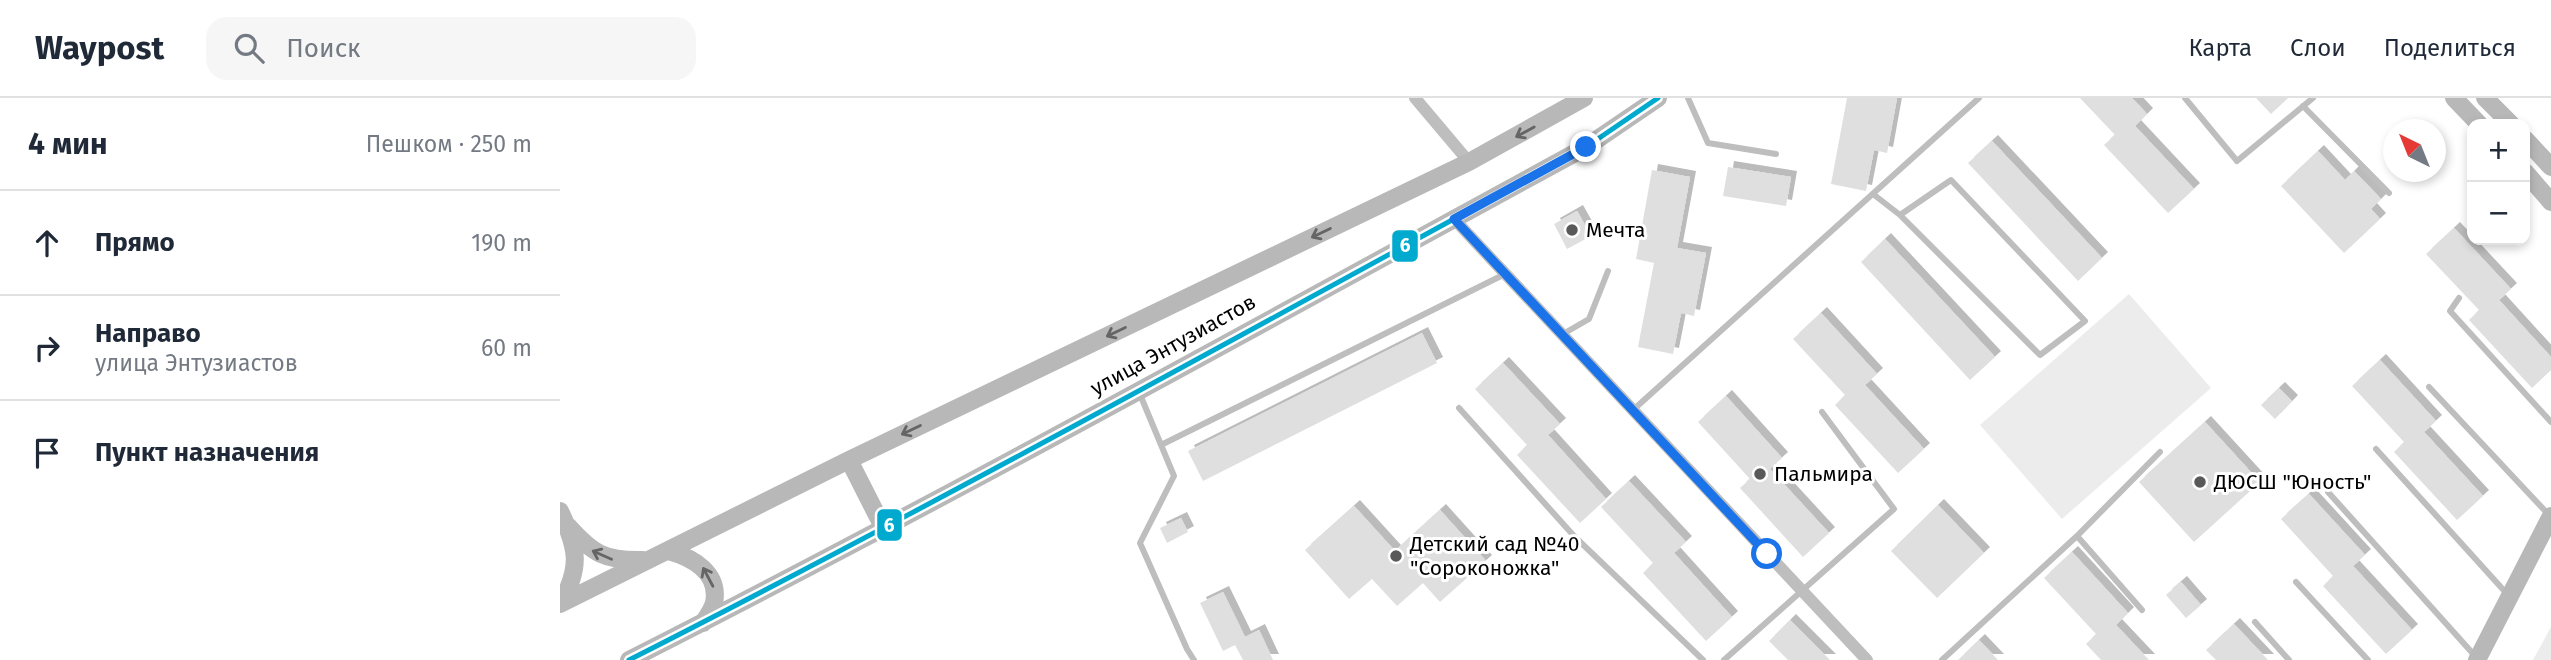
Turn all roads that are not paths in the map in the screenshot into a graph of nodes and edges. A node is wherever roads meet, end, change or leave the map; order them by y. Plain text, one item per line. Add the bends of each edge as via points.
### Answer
1 (1415, 98) edge
2 (1584, 98) edge
3 (1658, 98) edge
4 (1688, 98) edge
5 (1979, 98) edge
6 (2185, 98) edge
7 (2313, 98) edge
8 (2454, 98) edge
9 (2486, 98) edge
10 (2303, 106) junction
11 (2474, 119) edge
12 (2506, 119) edge
13 (2530, 144) edge
14 (1776, 155) dead end
15 (1469, 162) junction
16 (2551, 167) edge
17 (2530, 178) edge
18 (2389, 193) dead end
19 (1873, 194) junction
20 (2551, 202) edge
21 (1900, 215) junction
22 (1454, 219) junction
23 (1608, 271) dead end
24 (1505, 274) junction
25 (2459, 298) dead end
26 (1561, 335) junction
27 (2429, 387) dead end
28 (1138, 390) junction
29 (1460, 408) dead end
30 (1633, 410) junction
31 (1822, 412) dead end
32 (2551, 422) edge
33 (1161, 445) junction
34 (2376, 449) dead end
35 (2160, 452) dead end
36 (849, 460) junction
37 (2328, 492) dead end
38 (2551, 516) edge
39 (563, 517) edge
40 (883, 527) junction
41 (2077, 536) junction
42 (669, 551) junction
43 (650, 560) junction
44 (2296, 582) dead end
45 (1801, 591) junction
46 (2509, 597) junction
47 (561, 604) edge
48 (2142, 610) dead end
49 (2255, 622) dead end
50 (704, 623) junction
51 (639, 658) edge
52 (2477, 659) edge
53 (1194, 660) edge
54 (1703, 660) edge
55 (1724, 660) edge
56 (1867, 660) edge
57 (1942, 660) edge
58 (2289, 660) edge
59 (2368, 660) edge

1 - 15 street
2 -> 15 street, улица Энтузиастов
3 - 22 street, улица Энтузиастов via 1586,147
4 - 14 lane via 1708,143
5 - 19 lane
6 - 10 lane via 2237,160
7 - 10 lane
8 - 11 street
9 - 12 street
10 - 18 lane
13 - 16 street
15 -> 36 street, улица Энтузиастов
17 - 20 street
19 - 21 lane
19 - 30 lane
21 - 21 lane via 1951,180 2085,321 2040,355
22 - 24 street
22 - 28 street, улица Энтузиастов
23 - 26 lane via 1589,319
24 - 26 street
24 - 33 lane
25 - 32 lane via 2450,311
26 - 30 street
27 - 38 lane
28 - 33 lane
28 - 40 street, улица Энтузиастов
29 - 54 lane via 1574,536
30 - 45 street
31 - 45 lane via 1894,509
33 - 53 lane via 1174,476 1140,543
34 - 46 lane
35 - 41 lane
36 - 40 street
36 - 42 street, улица Энтузиастов
37 - 52 lane
38 - 46 street
43 -> 39 street via 616,561 593,552
39 - 47 street via 576,561 574,581
40 - 50 street, улица Энтузиастов
41 - 48 lane
41 - 57 lane
42 - 43 street, улица Энтузиастов
50 -> 42 street via 714,605 714,586 704,567
43 - 47 street, улица Энтузиастов
44 - 59 lane
45 - 55 lane
45 - 56 street
46 - 52 street
49 - 58 lane
50 - 51 street, улица Энтузиастов

